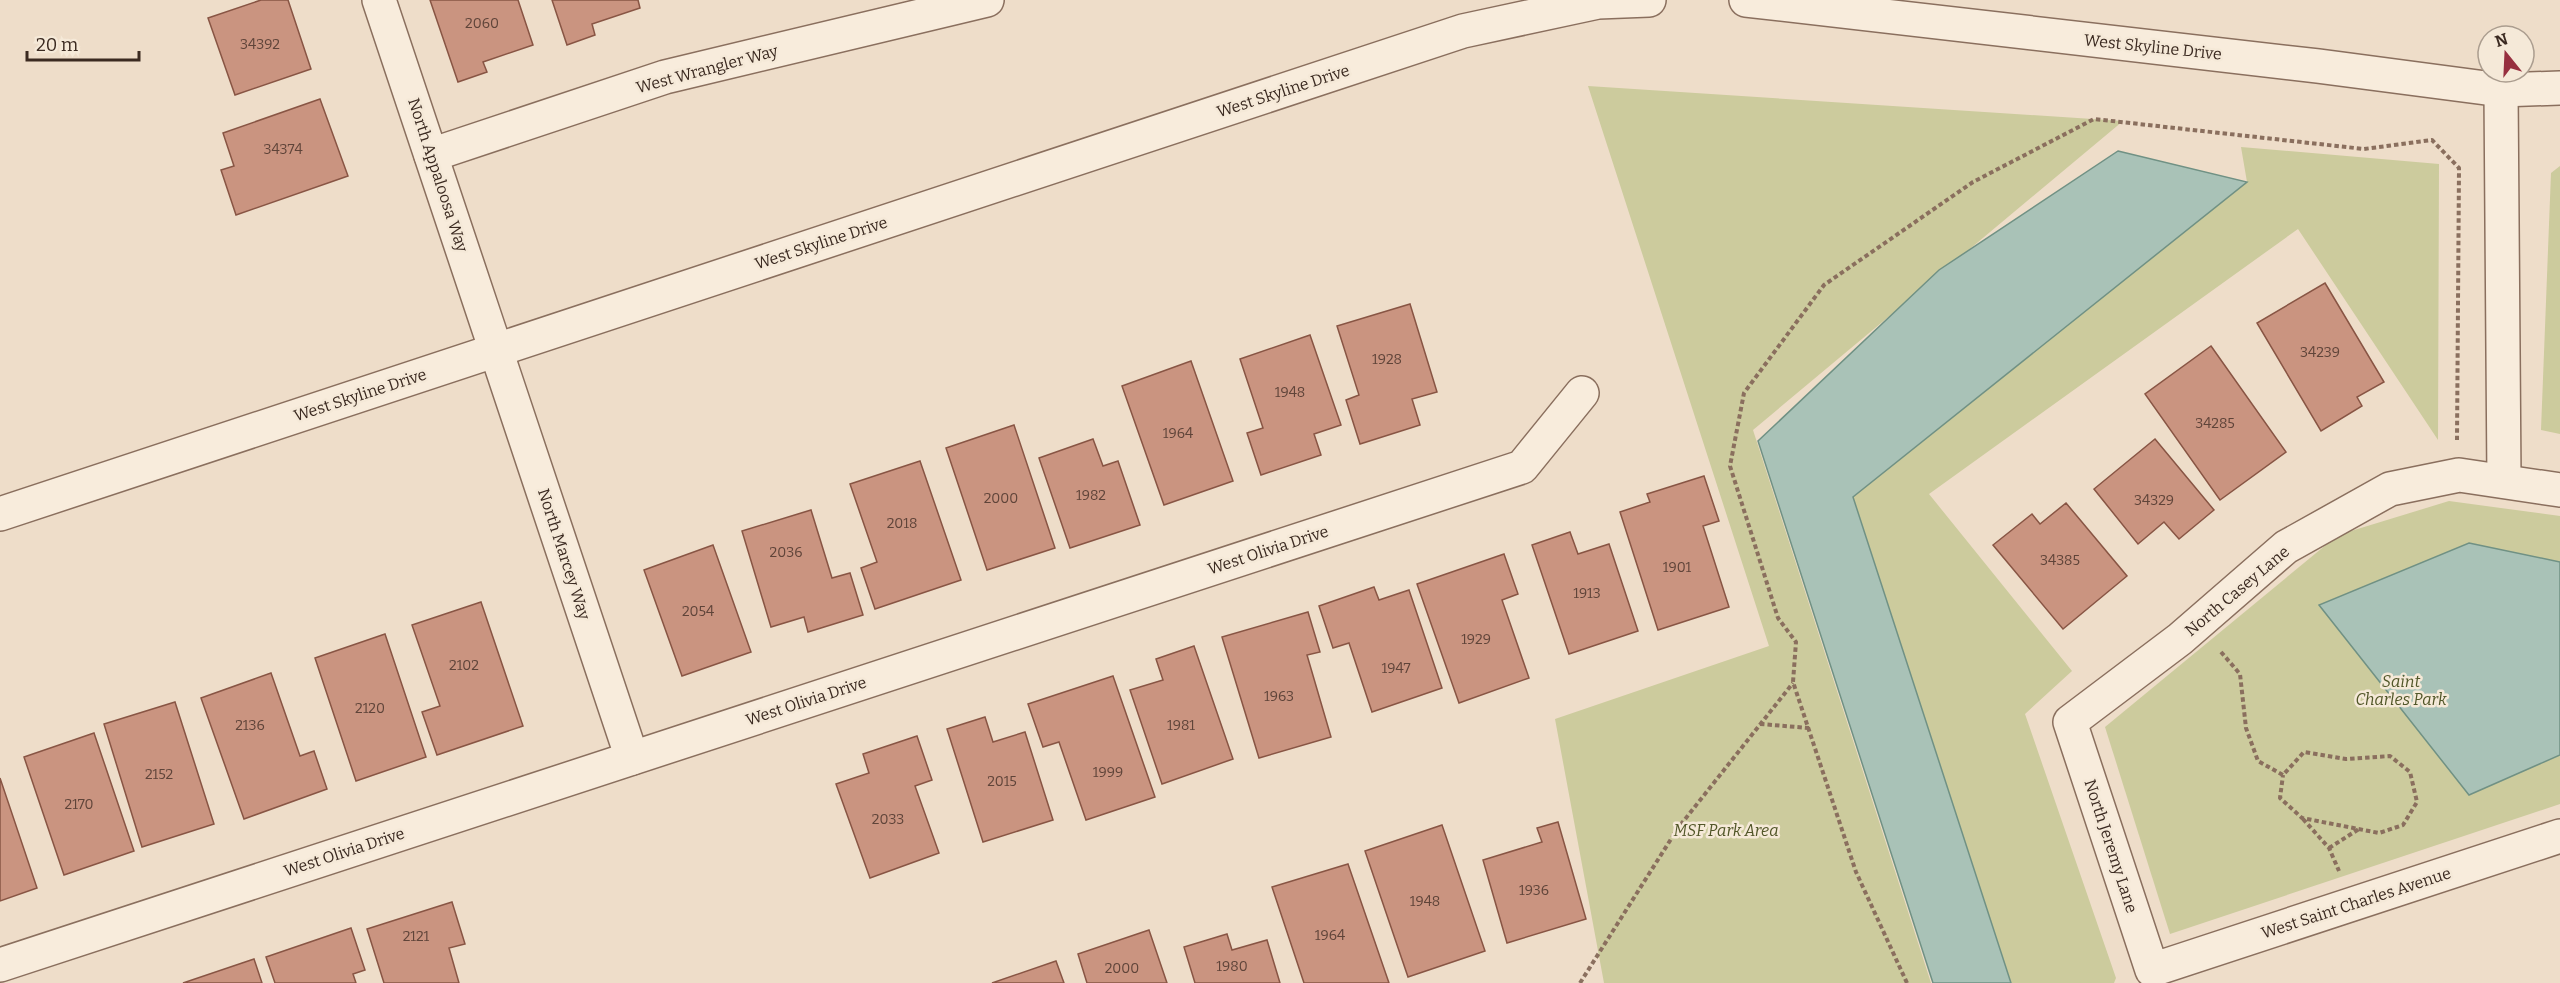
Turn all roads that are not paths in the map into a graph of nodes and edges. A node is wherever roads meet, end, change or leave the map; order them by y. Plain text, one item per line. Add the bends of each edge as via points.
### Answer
1 (380, 0) edge
2 (987, 0) edge
3 (1649, 0) edge
4 (1746, 0) edge
5 (2560, 88) edge
6 (2501, 90) junction
7 (431, 155) junction
8 (496, 351) junction
9 (1582, 393) dead end
10 (2504, 481) junction
11 (2560, 490) edge
12 (0, 514) edge
13 (2070, 722) joint
14 (632, 758) junction
15 (2560, 836) edge
16 (0, 965) edge
17 (2152, 970) joint

1 - 7 street, North Appaloosa Way
2 - 7 street, West Wrangler Way via 665,77
3 - 8 street, West Skyline Drive via 1598,2 1463,31
4 - 6 street, West Skyline Drive
5 - 6 street, West Skyline Drive
6 - 10 street
7 - 8 street, North Appaloosa Way
8 - 12 street, West Skyline Drive
8 - 14 street, North Marcey Way
9 - 14 street, West Olivia Drive via 1522,466
10 - 11 street, North Casey Lane
10 - 13 street, North Casey Lane via 2459,475 2390,489 2286,547 2180,639
13 - 17 street, North Jeremy Lane
14 - 16 street, West Olivia Drive
15 - 17 street, West Saint Charles Avenue

